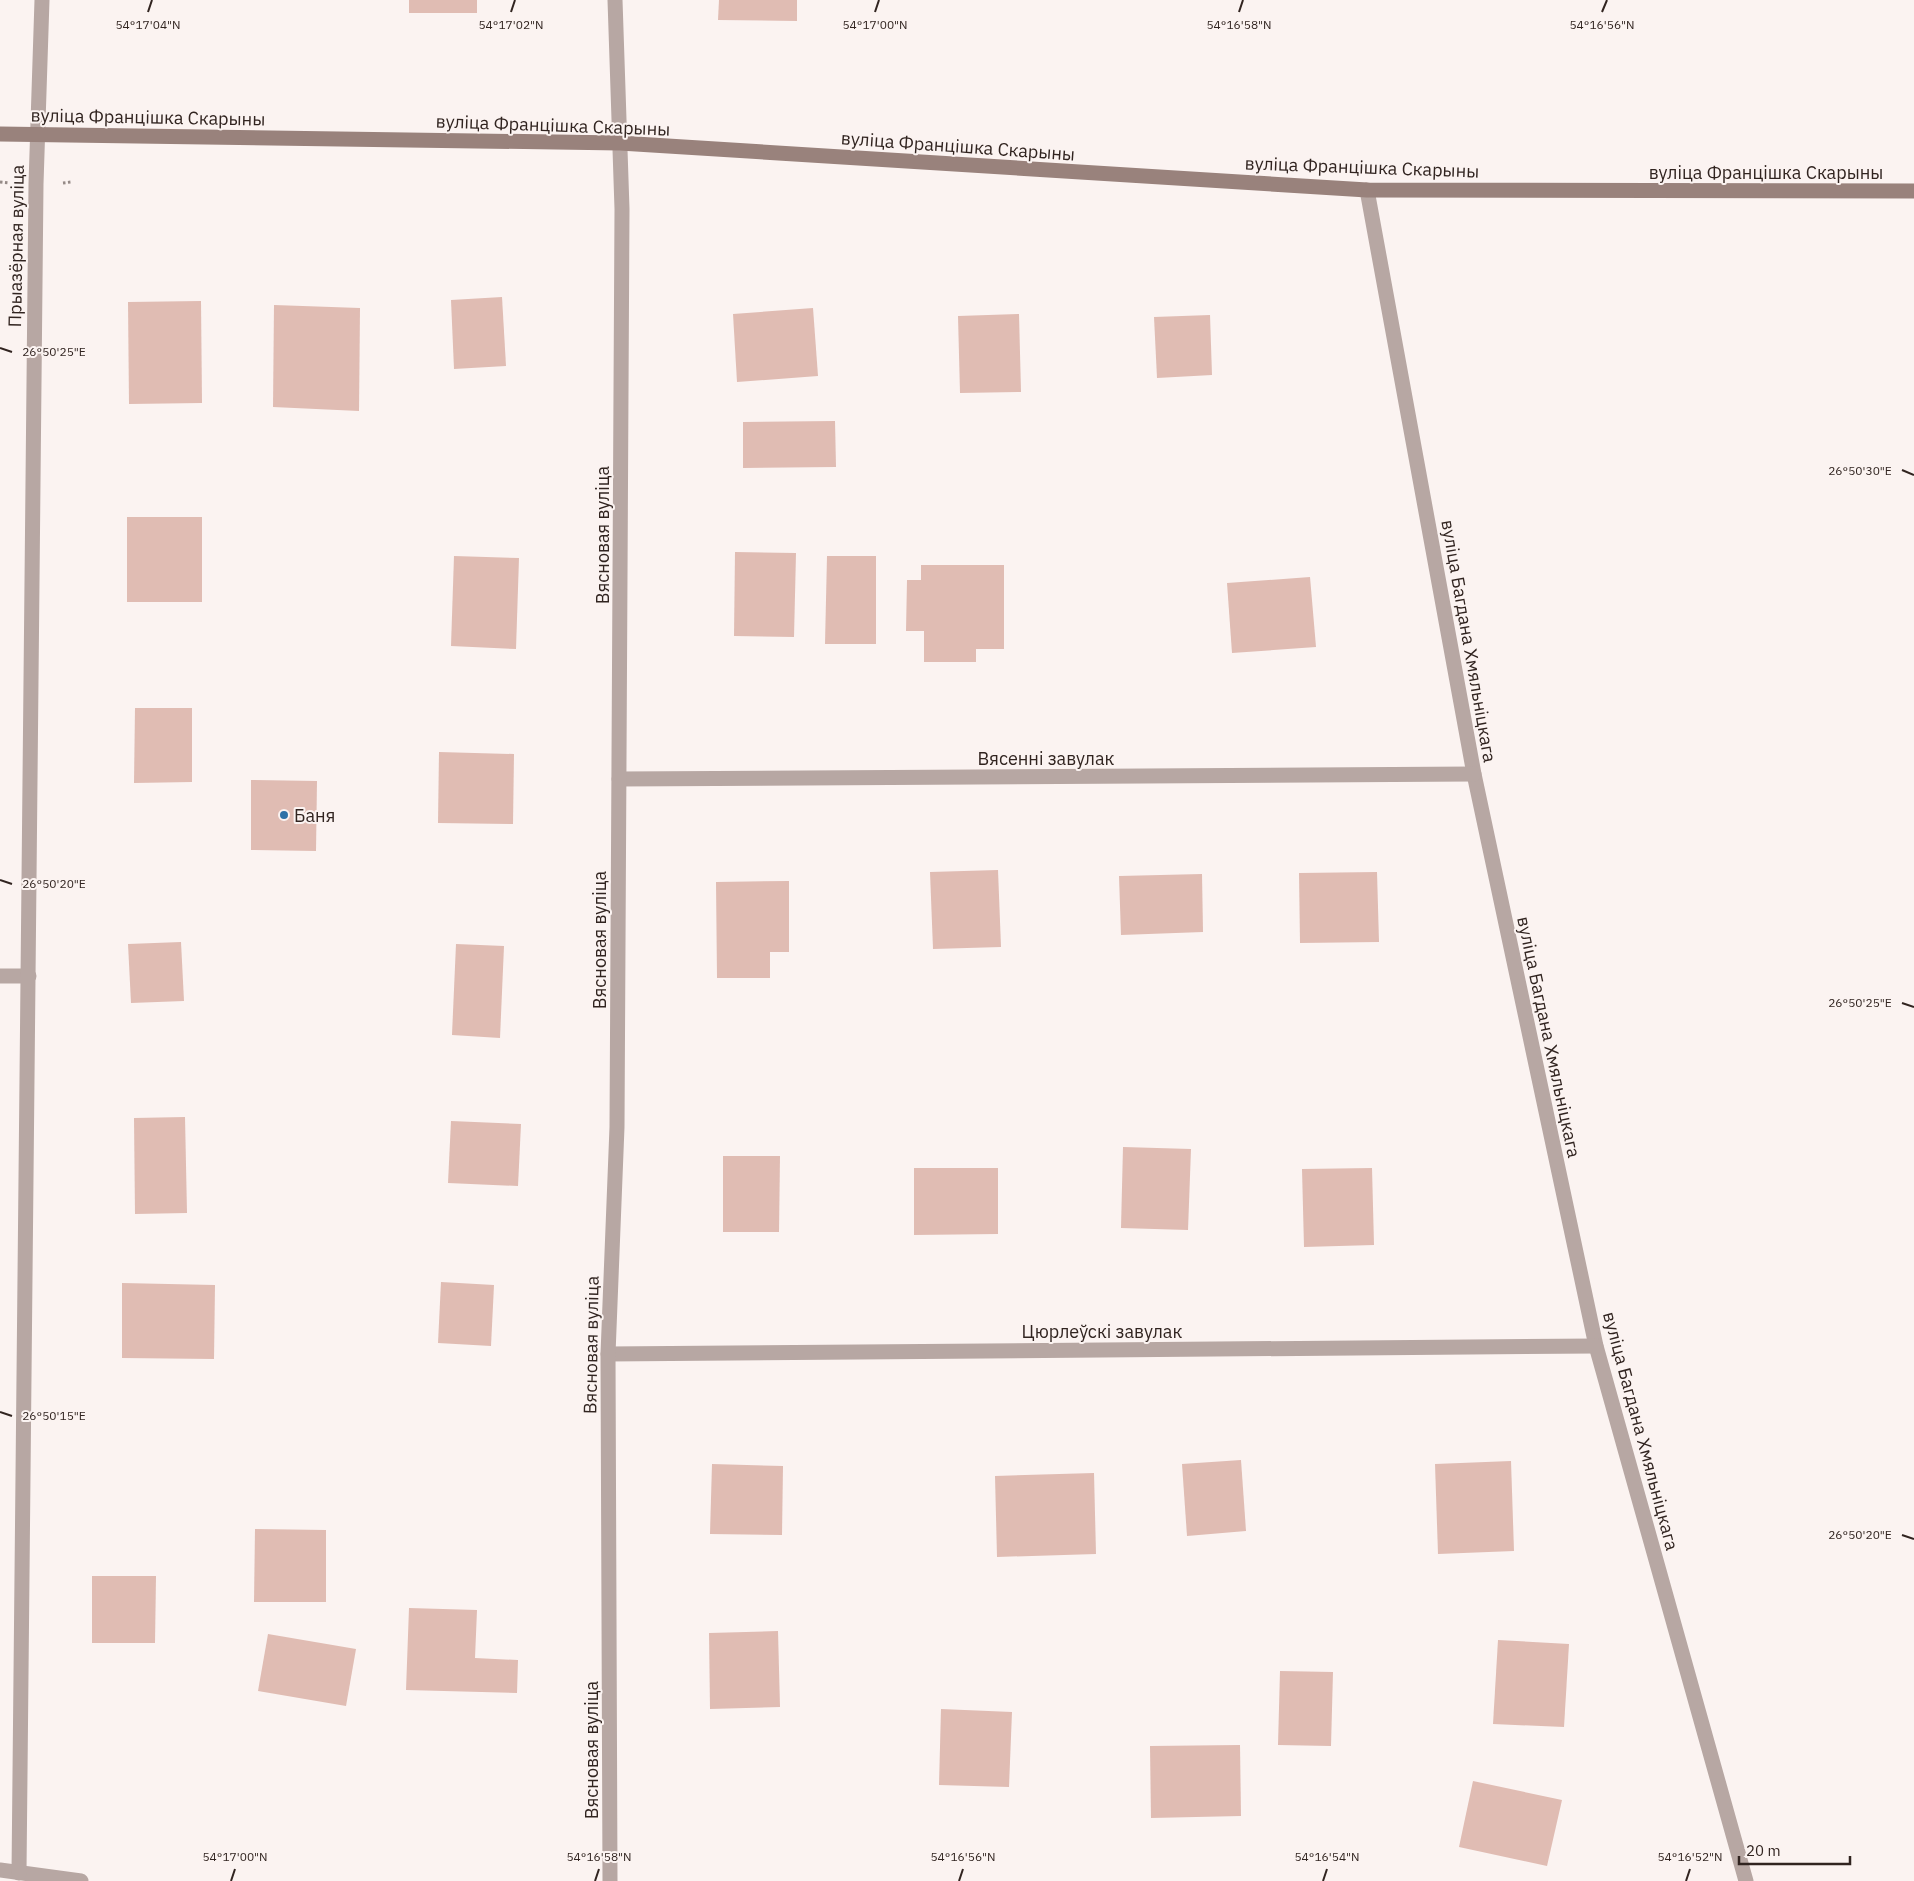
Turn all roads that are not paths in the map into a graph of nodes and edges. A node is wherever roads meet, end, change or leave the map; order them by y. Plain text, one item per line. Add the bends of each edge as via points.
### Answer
1 (42, 0) edge
2 (615, 0) edge
3 (0, 134) edge
4 (36, 134) junction
5 (620, 143) junction
6 (1367, 190) junction
7 (1914, 191) edge
8 (1474, 774) junction
9 (619, 779) junction
10 (0, 976) edge
11 (29, 976) junction
12 (1596, 1346) junction
13 (608, 1354) junction
14 (0, 1870) edge
15 (19, 1873) junction
16 (81, 1881) edge
17 (610, 1881) edge
18 (1746, 1881) edge

1 - 4 street, Прыазёрная вуліца
2 - 5 street, Вясновая вуліца
3 - 4 street, вуліца Францішка Скарыны
4 - 5 street, вуліца Францішка Скарыны
4 - 11 street, Прыазёрная вуліца
5 - 6 street, вуліца Францішка Скарыны
5 - 9 street, Вясновая вуліца
6 - 7 street, вуліца Францішка Скарыны
6 - 8 street, вуліца Багдана Хмяльніцкага
8 - 9 street, Вясенні завулак
8 - 12 street, вуліца Багдана Хмяльніцкага
9 - 13 street, Вясновая вуліца via 618,1128
10 - 11 street
11 - 15 street, Прыазёрная вуліца
12 - 13 street, Цюрлеўскі завулак
12 - 18 street, вуліца Багдана Хмяльніцкага
13 - 17 street, Вясновая вуліца
14 - 15 street
15 - 16 street

